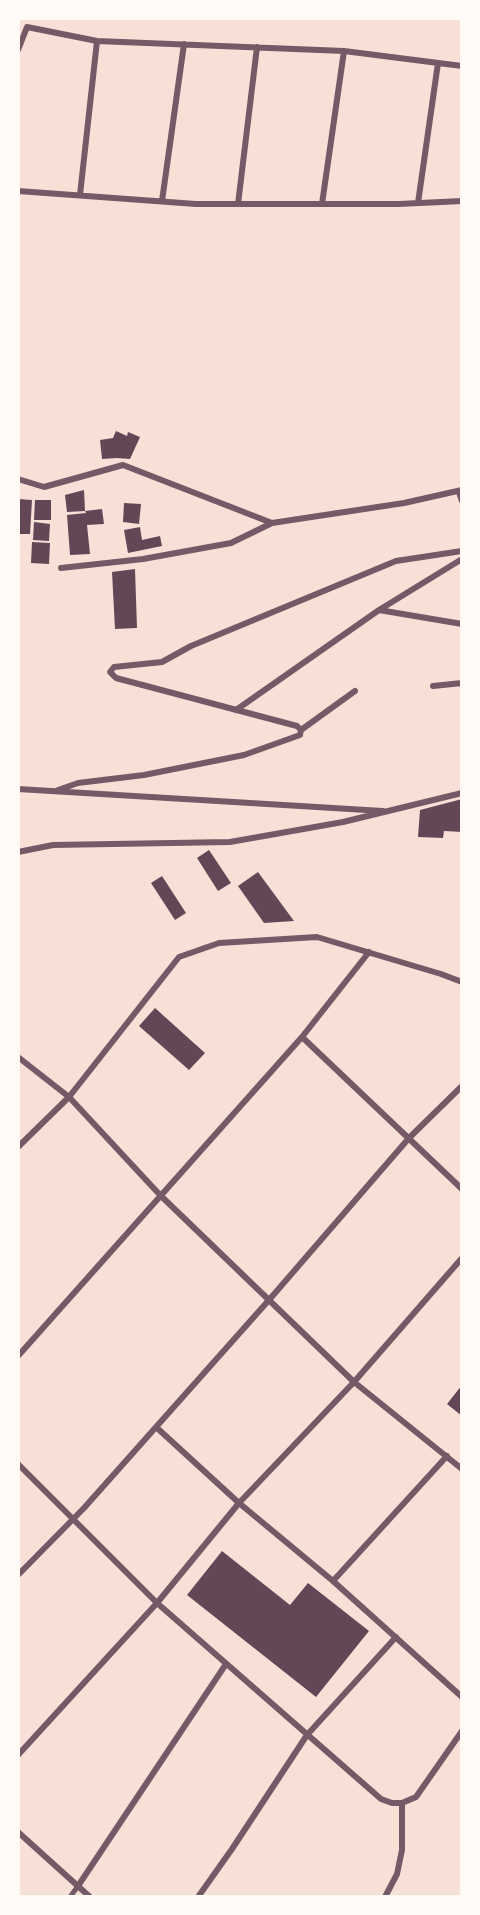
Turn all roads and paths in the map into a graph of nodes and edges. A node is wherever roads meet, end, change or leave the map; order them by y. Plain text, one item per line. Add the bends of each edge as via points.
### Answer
1 (18, 24) edge
2 (27, 27) junction
3 (96, 41) junction
4 (184, 44) junction
5 (257, 47) junction
6 (18, 50) edge
7 (344, 51) junction
8 (438, 63) junction
9 (462, 66) edge
10 (18, 191) edge
11 (80, 195) junction
12 (162, 201) junction
13 (462, 201) edge
14 (418, 203) junction
15 (238, 204) junction
16 (322, 204) junction
17 (18, 479) edge
18 (460, 491) edge
19 (462, 501) edge
20 (272, 523) junction
21 (462, 550) edge
22 (462, 559) edge
23 (61, 568) dead end
24 (379, 610) junction
25 (462, 624) edge
26 (462, 683) edge
27 (433, 686) dead end
28 (355, 691) dead end
29 (236, 710) junction
30 (301, 730) junction
31 (18, 789) edge
32 (57, 790) junction
33 (462, 793) edge
34 (389, 811) junction
35 (18, 852) edge
36 (369, 952) junction
37 (462, 982) edge
38 (302, 1037) junction
39 (18, 1057) edge
40 (462, 1086) edge
41 (69, 1097) junction
42 (408, 1138) junction
43 (18, 1147) edge
44 (462, 1189) edge
45 (160, 1195) junction
46 (462, 1258) edge
47 (269, 1300) junction
48 (18, 1356) edge
49 (354, 1382) junction
50 (156, 1427) junction
51 (447, 1456) junction
52 (18, 1464) edge
53 (462, 1469) edge
54 (239, 1503) junction
55 (73, 1520) junction
56 (18, 1575) edge
57 (333, 1581) junction
58 (157, 1604) junction
59 (396, 1637) junction
60 (226, 1664) junction
61 (462, 1697) edge
62 (462, 1731) edge
63 (307, 1735) junction
64 (18, 1755) edge
65 (402, 1803) junction
66 (18, 1832) edge
67 (78, 1886) junction
68 (70, 1897) edge
69 (90, 1897) edge
70 (198, 1897) edge
71 (385, 1897) edge

1 - 2 street
2 - 3 street
2 - 6 street
3 - 4 street
3 - 11 street
4 - 5 street
4 - 12 street
5 - 7 street
5 - 15 street
7 - 8 street
7 - 16 street
8 - 9 street
8 - 14 street
10 - 11 street
11 - 12 street
12 - 15 street
13 - 14 street
14 - 16 street
15 - 16 street
17 - 20 street via 44,487 123,465
18 - 19 street
18 - 20 street
20 - 23 street via 231,543 143,559
21 - 29 street via 396,561 191,646 162,662 114,667 110,672 116,678
22 - 24 street
24 - 25 street
24 - 29 street
26 - 27 street
28 - 30 street
29 - 30 street
30 - 32 street via 300,735 244,755 144,775 78,783
31 - 32 street
32 - 34 street
33 - 34 street
34 - 35 street via 230,842 53,845
36 - 37 street
36 - 38 street
36 - 41 street via 317,937 219,943 179,957
38 - 42 street
38 - 45 street
39 - 41 street
40 - 42 street
41 - 43 street
41 - 45 street
42 - 44 street
42 - 47 street
45 - 47 street
45 - 48 street
46 - 49 street
47 - 49 street
47 - 50 street
49 - 51 street
49 - 54 street
50 - 54 street
50 - 55 street
51 - 53 street
51 - 57 street
52 - 55 street
54 - 57 street
54 - 58 street
55 - 56 street
55 - 58 street
57 - 59 street
58 - 60 street
58 - 64 street
59 - 61 street
59 - 63 street
60 - 63 street
60 - 67 street
62 - 65 street via 416,1797
63 - 65 street via 381,1799
63 - 70 street
65 - 71 street via 402,1850 397,1874
66 - 67 street
67 - 68 street
67 - 69 street

